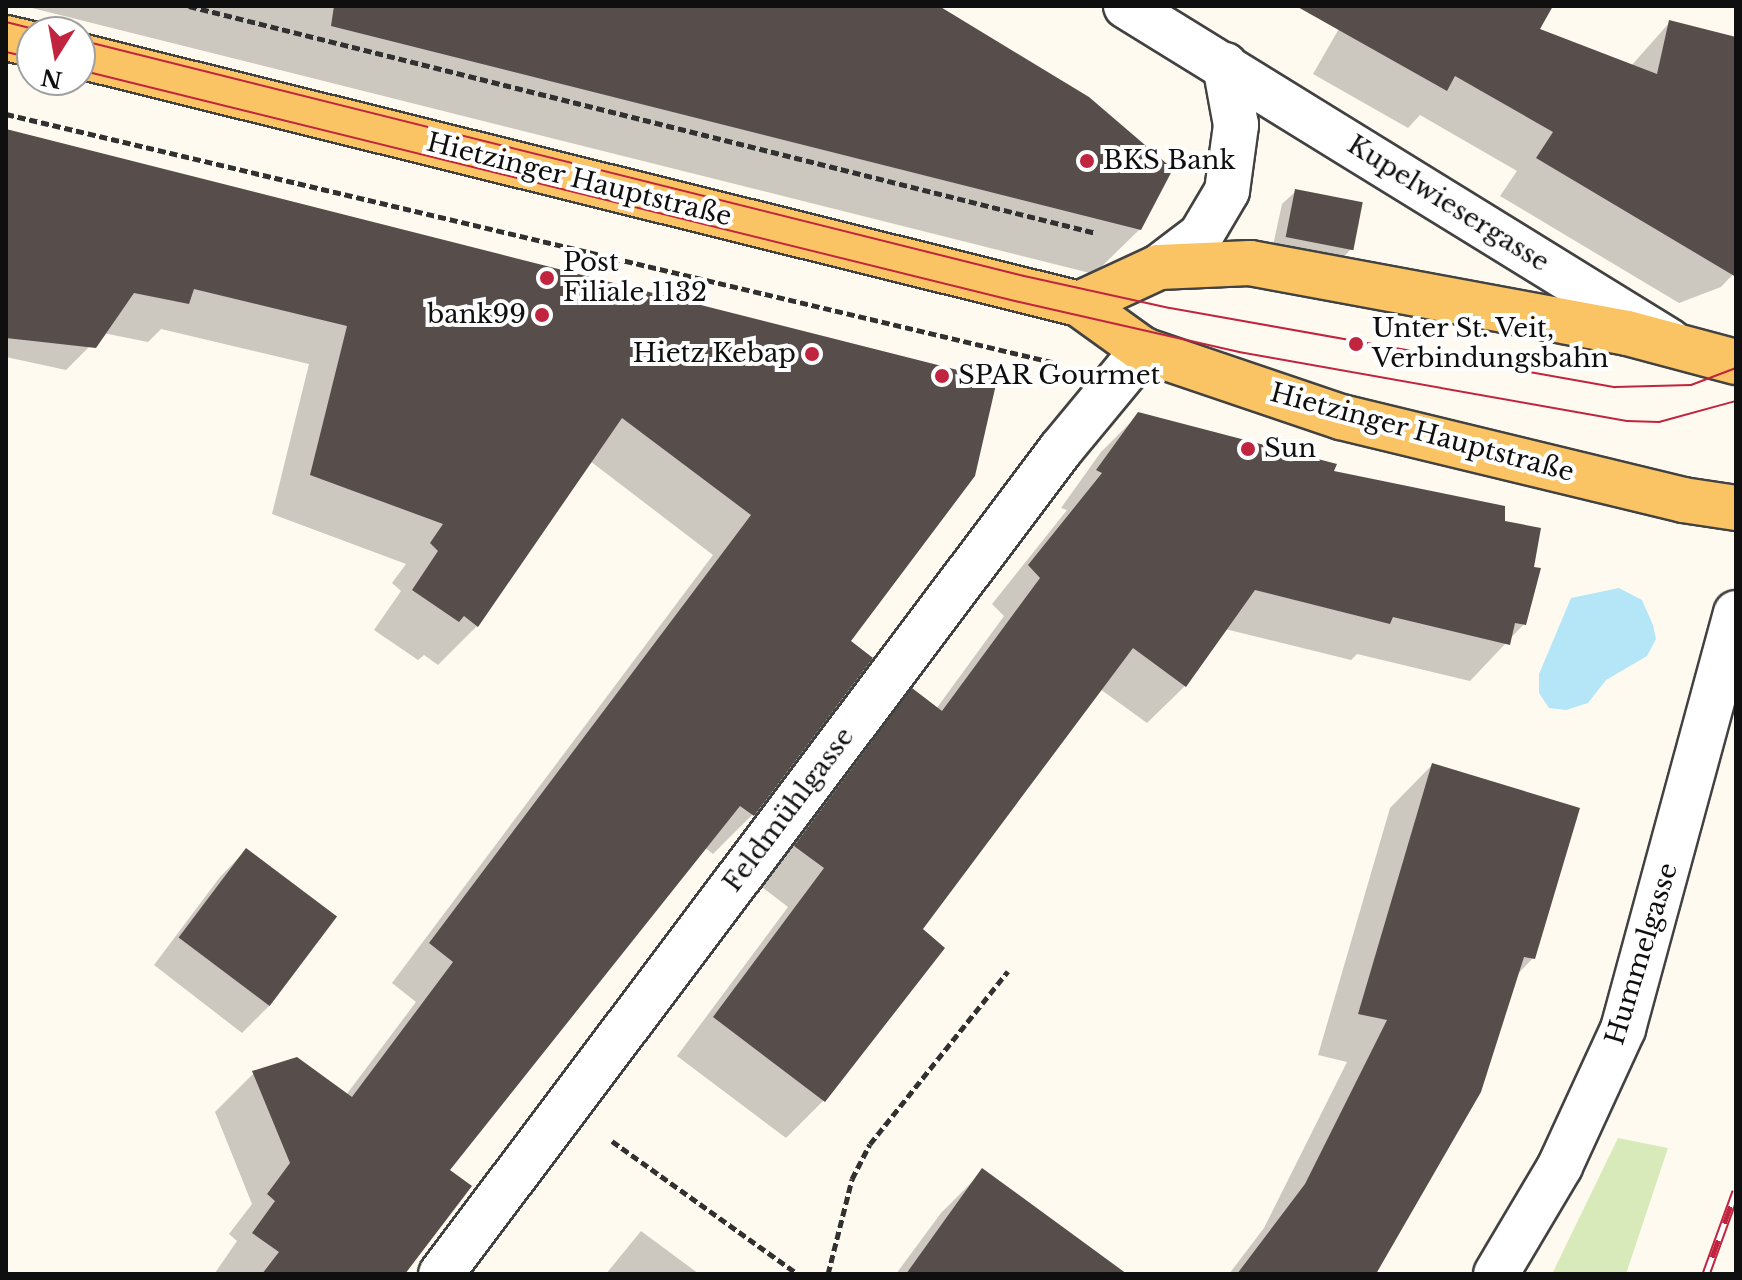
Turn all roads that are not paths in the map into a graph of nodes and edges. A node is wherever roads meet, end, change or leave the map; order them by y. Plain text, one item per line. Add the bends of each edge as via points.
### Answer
1 (1126, 6) edge
2 (96, 60) edge
3 (1225, 65) junction
4 (1159, 267) junction
5 (1079, 304) junction
6 (1672, 343) junction
7 (1143, 350) junction
8 (1736, 362) edge
9 (1736, 508) edge
10 (1736, 613) edge
11 (441, 1274) edge
12 (1496, 1274) edge

1 - 3 street, Kupelwiesergasse
2 - 5 main road, Hietzinger Hauptstraße
3 - 4 street via 1236,125 1227,191 1201,235
3 - 6 street, Kupelwiesergasse
4 - 5 main road
4 - 6 main road via 1250,263
5 - 7 main road, Hietzinger Hauptstraße
6 - 8 main road
7 - 9 main road, Hietzinger Hauptstraße via 1341,417 1683,500
7 - 11 street, Feldmühlgasse via 1061,449
10 - 12 street, Hummelgasse via 1623,1029 1560,1166

